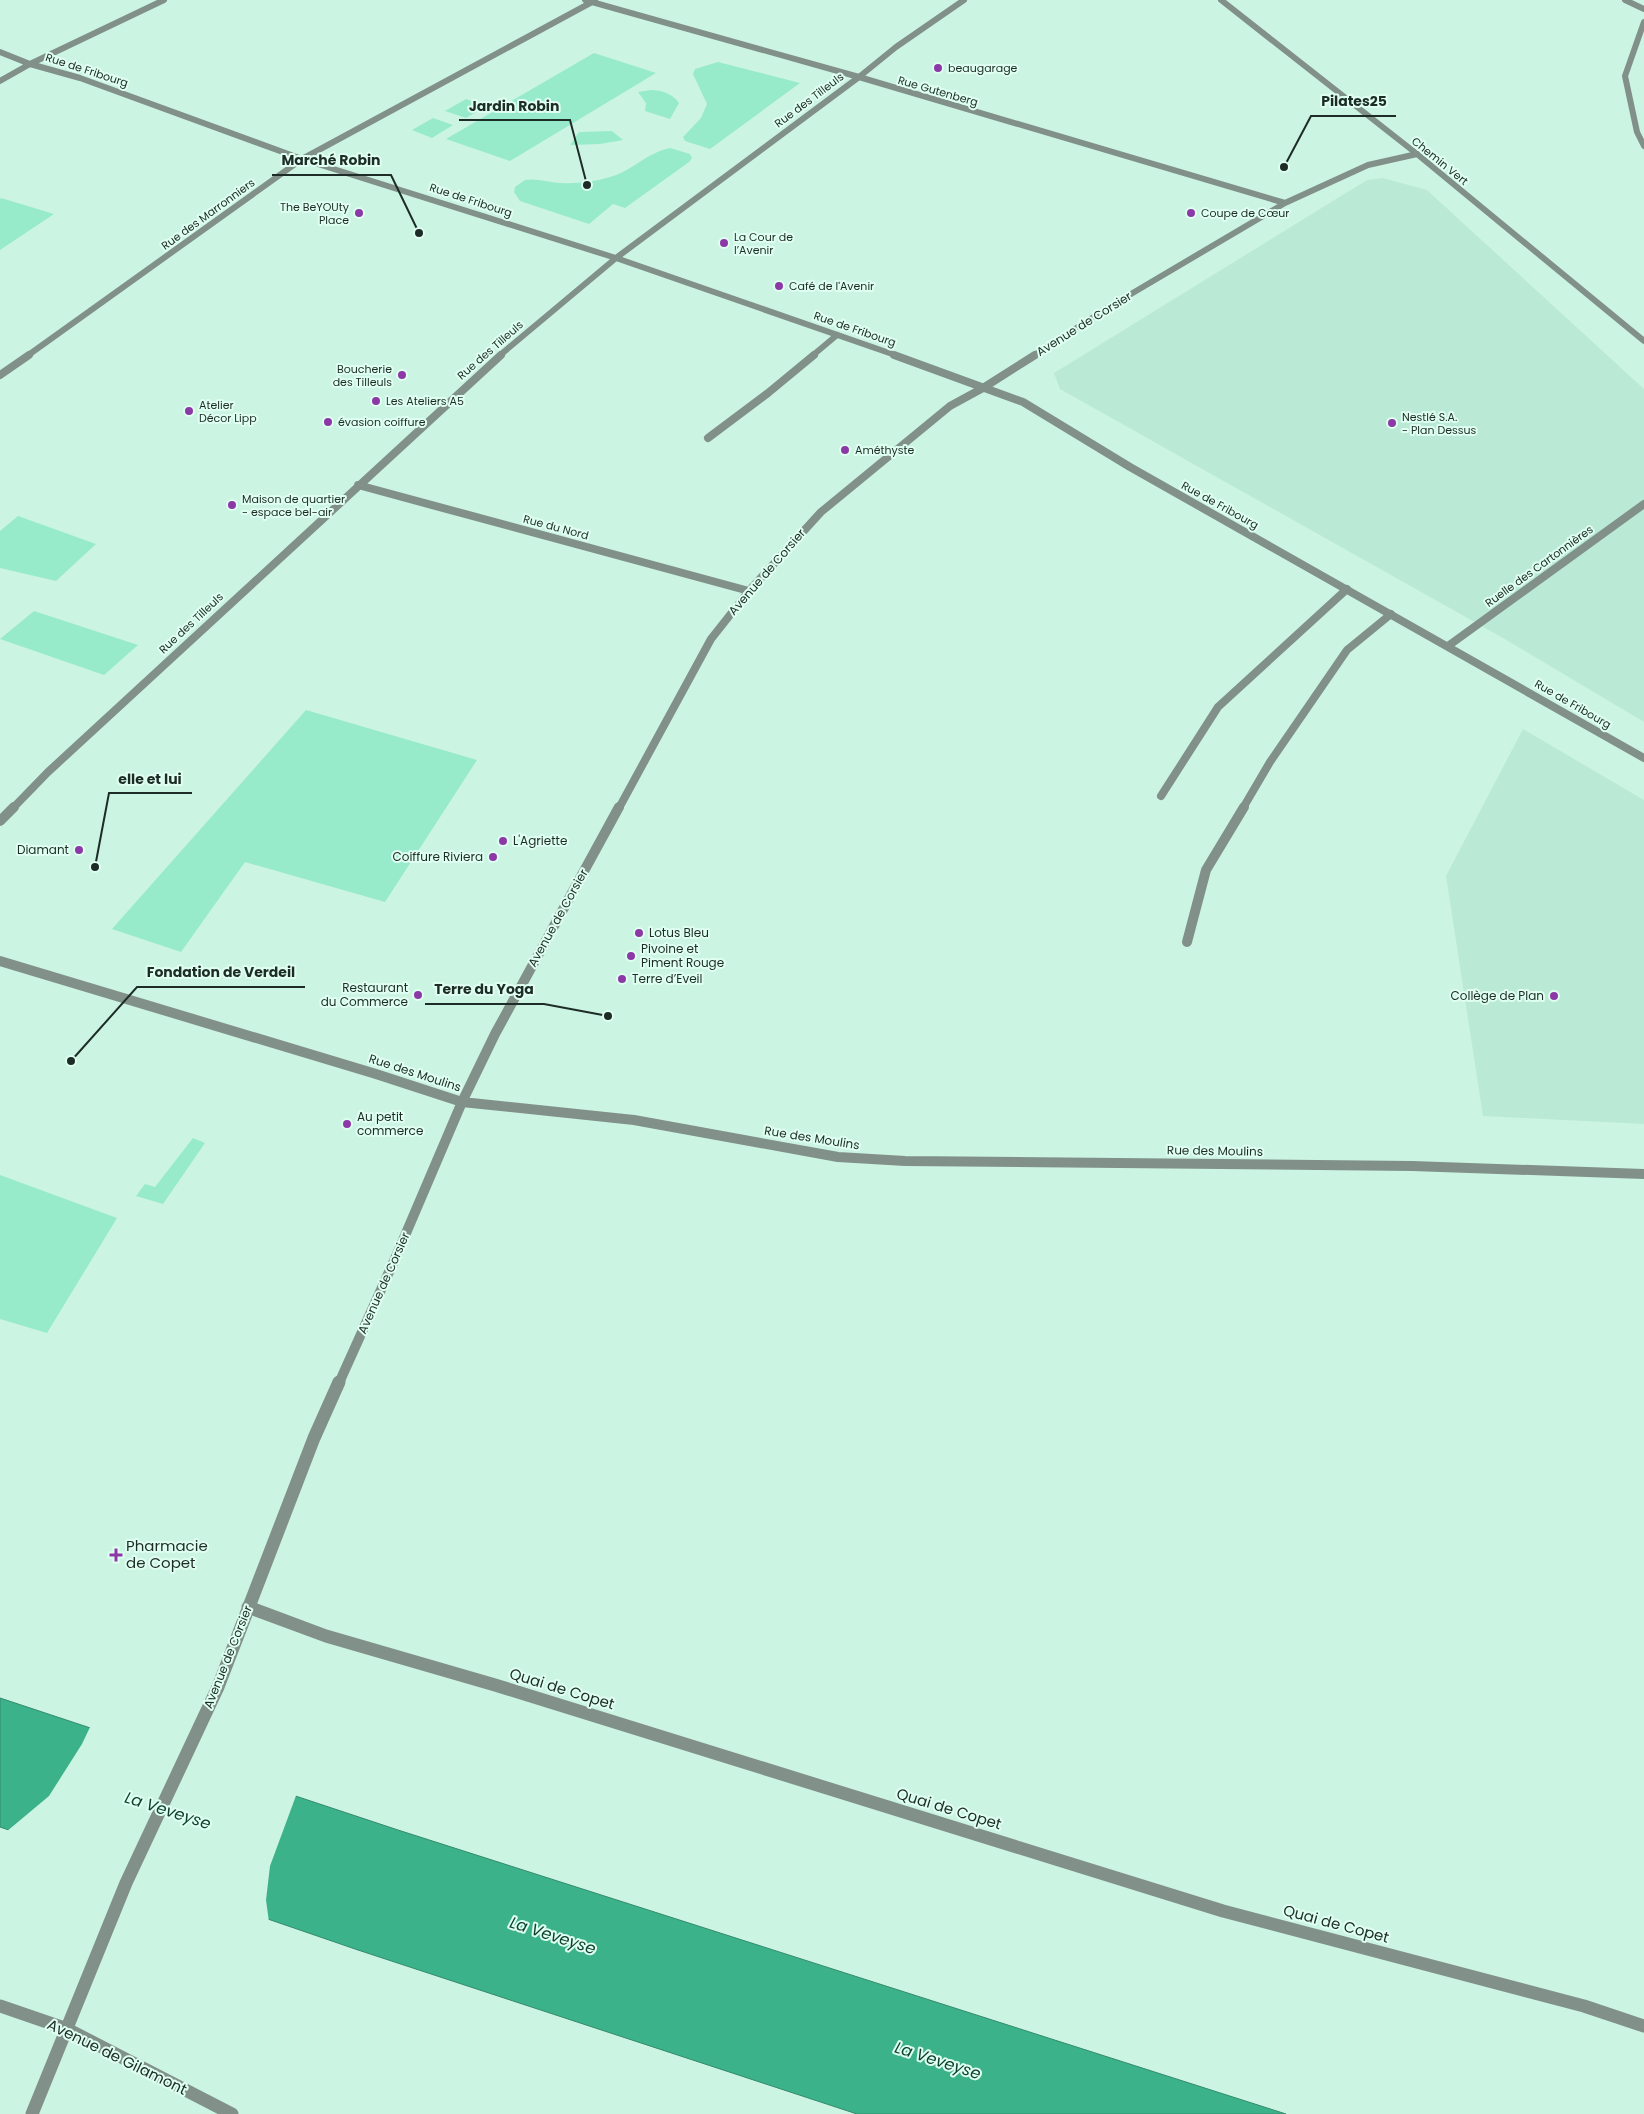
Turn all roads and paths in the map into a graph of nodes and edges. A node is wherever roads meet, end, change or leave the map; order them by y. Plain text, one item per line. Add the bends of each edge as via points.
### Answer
1 (164, 0) edge
2 (585, 0) edge
3 (964, 0) edge
4 (1221, 0) edge
5 (1625, 0) edge
6 (593, 1) edge
7 (1644, 9) edge
8 (1644, 22) edge
9 (0, 52) edge
10 (30, 64) junction
11 (859, 78) junction
12 (0, 80) edge
13 (1644, 146) edge
14 (1417, 154) junction
15 (302, 159) junction
16 (1285, 203) junction
17 (616, 258) junction
18 (837, 335) junction
19 (1644, 341) edge
20 (0, 375) edge
21 (983, 388) junction
22 (708, 438) dead end
23 (358, 485) junction
24 (1644, 504) edge
25 (1346, 589) junction
26 (749, 591) junction
27 (1391, 614) junction
28 (1448, 646) junction
29 (1644, 758) edge
30 (1161, 796) dead end
31 (0, 821) edge
32 (1186, 942) dead end
33 (0, 961) edge
34 (462, 1102) junction
35 (1644, 1174) edge
36 (248, 1607) junction
37 (0, 2006) edge
38 (1644, 2026) edge
39 (67, 2030) junction
40 (32, 2114) edge
41 (232, 2114) edge

1 - 10 street
2 - 6 street, Rue Gutenberg
3 - 11 street, Rue des Tilleuls via 896,47
4 - 14 street, Chemin Vert
5 - 7 street
6 - 11 street, Rue Gutenberg
6 - 15 street, Rue des Marronniers
8 - 13 street via 1625,76 1637,132
9 - 10 street, Rue de Fribourg
10 - 12 street
10 - 15 street, Rue de Fribourg via 80,78
11 - 16 street, Rue Gutenberg
11 - 17 street, Rue des Tilleuls
14 - 16 street, Avenue de Corsier via 1368,165
14 - 19 street, Chemin Vert
15 - 17 street, Rue de Fribourg
15 - 20 street, Rue des Marronniers
16 - 21 street, Avenue de Corsier via 1108,307
17 - 18 street, Rue de Fribourg
17 - 23 street, Rue des Tilleuls via 487,366
18 - 21 street, Rue de Fribourg
18 - 22 street
21 - 25 street, Rue de Fribourg via 1023,402 1130,467
21 - 26 street, Avenue de Corsier via 950,406 821,512
23 - 26 street, Rue du Nord
23 - 31 street, Rue des Tilleuls via 48,772
24 - 28 street, Ruelle des Cartonnières
25 - 27 street, Rue de Fribourg
25 - 30 street via 1218,707
26 - 34 street, Avenue de Corsier via 710,639 495,1034
27 - 28 street, Rue de Fribourg
27 - 32 street via 1347,650 1270,762 1206,870
28 - 29 street, Rue de Fribourg
33 - 34 street, Rue des Moulins
34 - 35 street, Rue des Moulins via 634,1120 838,1157 884,1160 1412,1166
34 - 36 street, Avenue de Corsier via 314,1438
36 - 38 street, Quai de Copet via 326,1636 495,1685 1223,1911 1584,2006
36 - 39 street, Avenue de Corsier via 218,1687 126,1883
37 - 39 street, Avenue de Gilamont
39 - 40 street, Avenue de Corsier
39 - 41 street, Avenue de Gilamont

